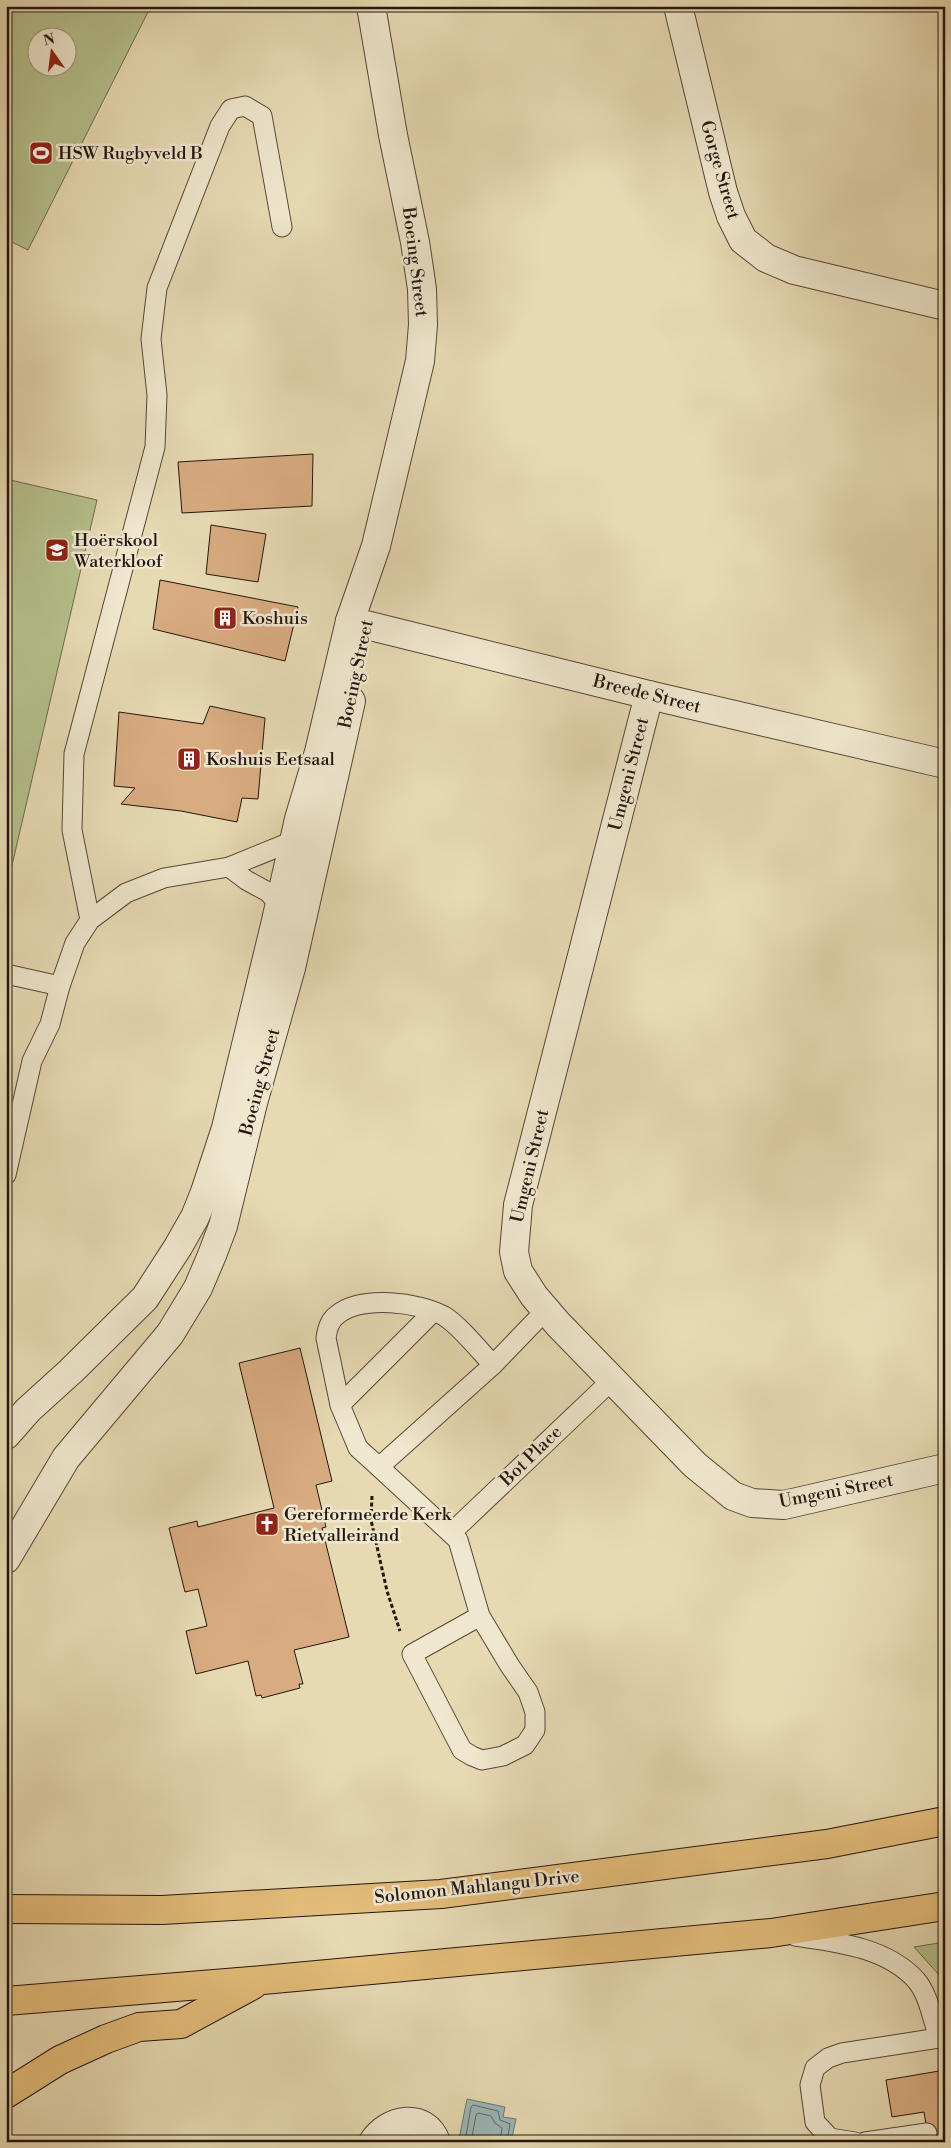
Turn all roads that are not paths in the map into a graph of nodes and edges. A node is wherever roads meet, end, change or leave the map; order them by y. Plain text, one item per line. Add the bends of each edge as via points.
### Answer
1 (370, 6) edge
2 (678, 6) edge
3 (282, 227) dead end
4 (945, 306) edge
5 (359, 624) junction
6 (649, 695) junction
7 (945, 764) edge
8 (293, 841) junction
9 (230, 867) junction
10 (280, 902) junction
11 (90, 920) junction
12 (300, 931) junction
13 (14, 976) edge
14 (60, 986) junction
15 (6, 1175) edge
16 (546, 1310) junction
17 (433, 1312) junction
18 (493, 1365) junction
19 (612, 1380) junction
20 (340, 1405) junction
21 (6, 1435) edge
22 (379, 1467) junction
23 (945, 1468) edge
24 (451, 1533) junction
25 (6, 1559) edge
26 (480, 1616) junction
27 (945, 1821) edge
28 (945, 1906) edge
29 (6, 1909) edge
30 (771, 1932) junction
31 (263, 1980) junction
32 (6, 2001) edge
33 (942, 2037) edge
34 (6, 2094) edge
35 (927, 2133) dead end
36 (373, 2142) edge
37 (436, 2142) edge
38 (855, 2142) edge
39 (865, 2142) edge

1 - 5 street, Boeing Street via 415,242 423,325 420,361
2 - 4 street, Gorge Street via 723,192 743,240 766,258 794,270
3 - 11 lane via 262,116 245,106 231,109 220,126 157,288 151,339 156,395 155,447 74,754 72,830
5 - 6 street, Breede Street
5 - 8 street, Boeing Street
5 - 12 street, Boeing Street
6 - 7 street, Breede Street
6 - 16 street, Umgeni Street via 518,1206 514,1252 518,1271
8 - 9 lane
8 - 10 street, Boeing Street
9 - 10 lane
9 - 11 lane via 164,878 126,893
10 - 12 lane
10 - 21 street, Boeing Street via 226,1128 195,1217 145,1298
11 - 14 lane via 75,943
12 - 25 street, Boeing Street via 223,1226 198,1288 170,1334 66,1458
13 - 14 lane
14 - 15 lane via 50,1024 32,1061
16 - 18 lane
16 - 19 street, Umgeni Street
17 - 18 lane via 445,1317
17 - 20 lane
17 - 20 lane via 409,1305 376,1302 352,1307 337,1315 327,1329 326,1338
18 - 22 lane
19 - 23 street, Umgeni Street via 694,1465 733,1496 752,1503 784,1505
19 - 24 lane, Bot Place
20 - 22 lane via 358,1448
22 - 24 lane
24 - 26 lane via 461,1548
26 - 26 lane via 412,1654 462,1750 482,1760 503,1756 525,1745 535,1730 535,1712 528,1692
27 - 29 main road, Solomon Mahlangu Drive via 827,1844 441,1894 162,1910
28 - 30 main road
30 - 31 main road
30 - 33 lane via 832,1941 876,1953 899,1966 917,1981
31 - 32 main road
31 - 34 main road via 180,2024 139,2027 106,2039 60,2060
33 - 38 lane via 842,2053 815,2068 810,2085 815,2122 830,2138
35 - 39 lane
36 - 37 street via 382,2129 416,2122 428,2127

